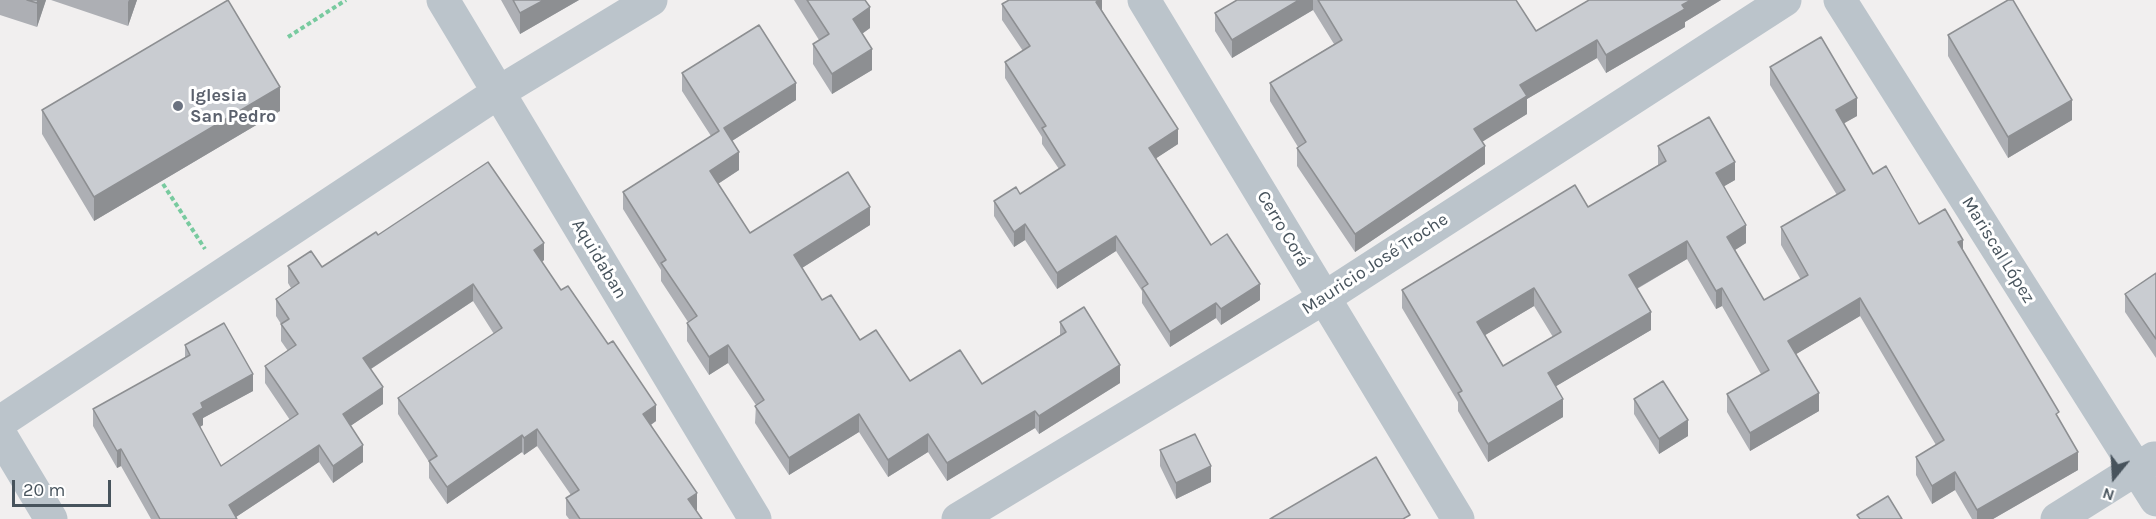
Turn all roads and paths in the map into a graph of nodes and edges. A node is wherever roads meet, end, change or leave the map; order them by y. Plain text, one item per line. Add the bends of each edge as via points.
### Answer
1 (346, 0) edge
2 (443, 0) edge
3 (651, 0) edge
4 (1144, 0) edge
5 (1785, 0) edge
6 (1840, 0) edge
7 (288, 37) dead end
8 (499, 92) junction
9 (163, 184) dead end
10 (221, 275) junction
11 (1324, 298) junction
12 (0, 422) edge
13 (0, 434) edge
14 (2146, 463) edge
15 (2156, 500) edge
16 (2156, 514) edge
17 (51, 519) edge
18 (754, 519) edge
19 (958, 519) edge
20 (1458, 519) edge
21 (2057, 519) edge
22 (2148, 519) edge

1 - 7 path
2 - 8 street, Aquidaban
3 - 8 street
4 - 11 street, Cerro Corá
5 - 11 street, Mauricio José Troche
6 - 14 street, Mariscal López
8 - 10 street
8 - 18 street, Aquidaban
9 - 10 path
10 - 12 street
11 - 19 street, Mauricio José Troche
11 - 20 street, Cerro Corá
13 - 17 street
14 - 15 street, Mariscal López
14 - 21 street
16 - 22 street

